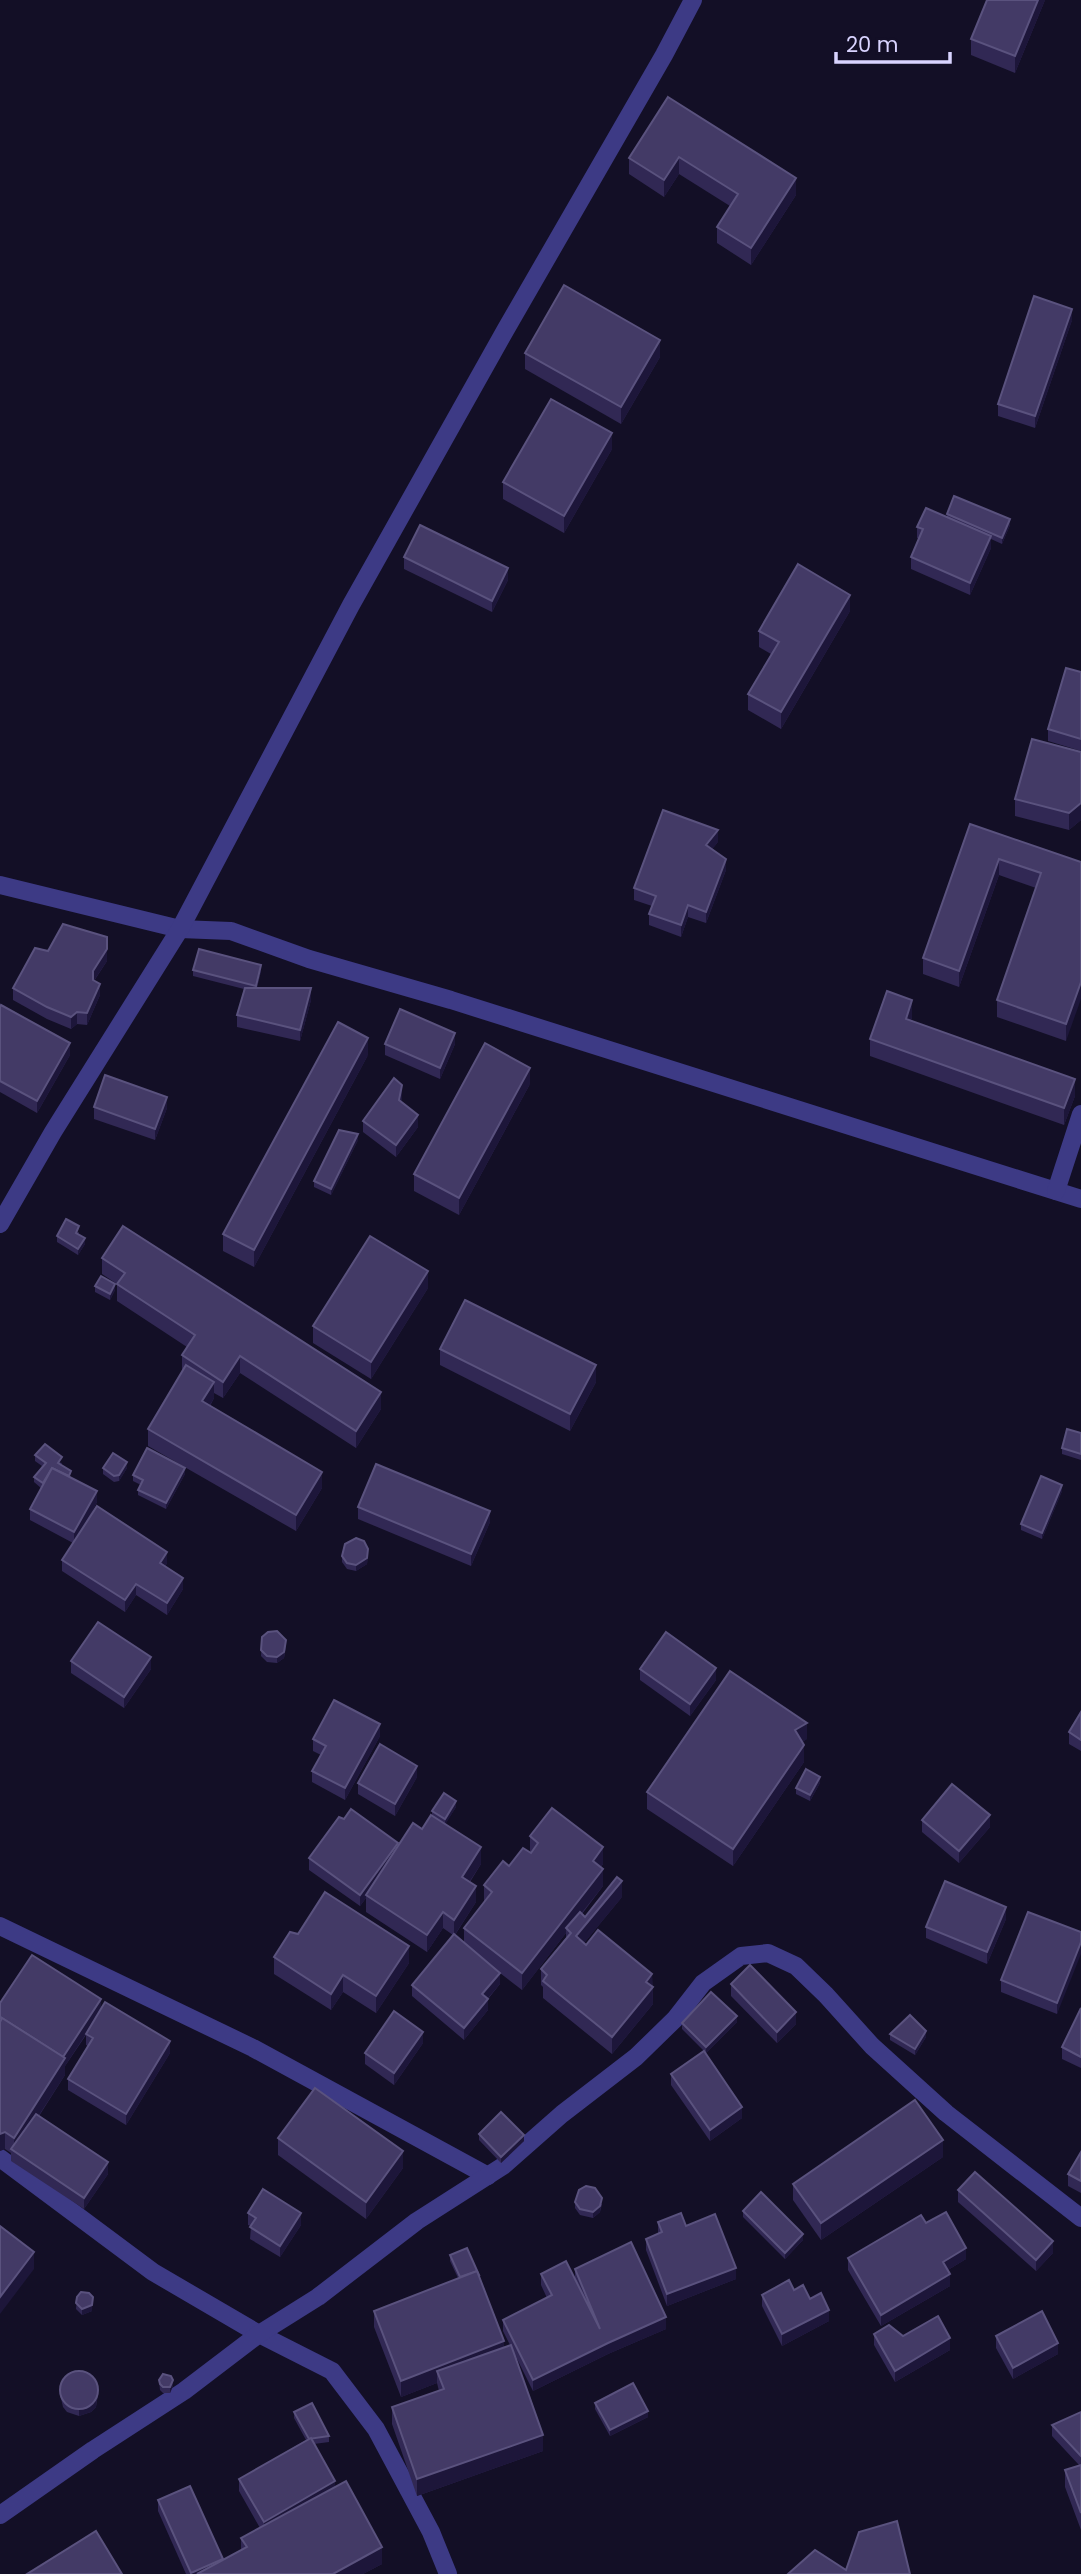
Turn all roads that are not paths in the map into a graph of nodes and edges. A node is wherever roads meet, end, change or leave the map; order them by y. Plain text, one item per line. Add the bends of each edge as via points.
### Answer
1 (693, 0) edge
2 (0, 885) edge
3 (180, 929) junction
4 (1081, 1114) edge
5 (1056, 1191) junction
6 (1081, 1199) edge
7 (0, 1224) edge
8 (0, 1926) edge
9 (0, 2158) edge
10 (488, 2176) junction
11 (1081, 2218) edge
12 (259, 2334) junction
13 (0, 2515) edge
14 (448, 2574) edge

1 - 3 street via 351,604
2 - 3 street
3 - 5 street via 231,932
3 - 7 street via 52,1132
4 - 5 street
5 - 6 street
8 - 10 street via 253,2048
9 - 12 street via 153,2272
10 - 11 street via 636,2057 675,2020 703,1983 741,1955 768,1953 796,1966 872,2046 946,2113
10 - 12 street
12 - 13 street via 184,2391
12 - 14 street via 332,2371 376,2429

